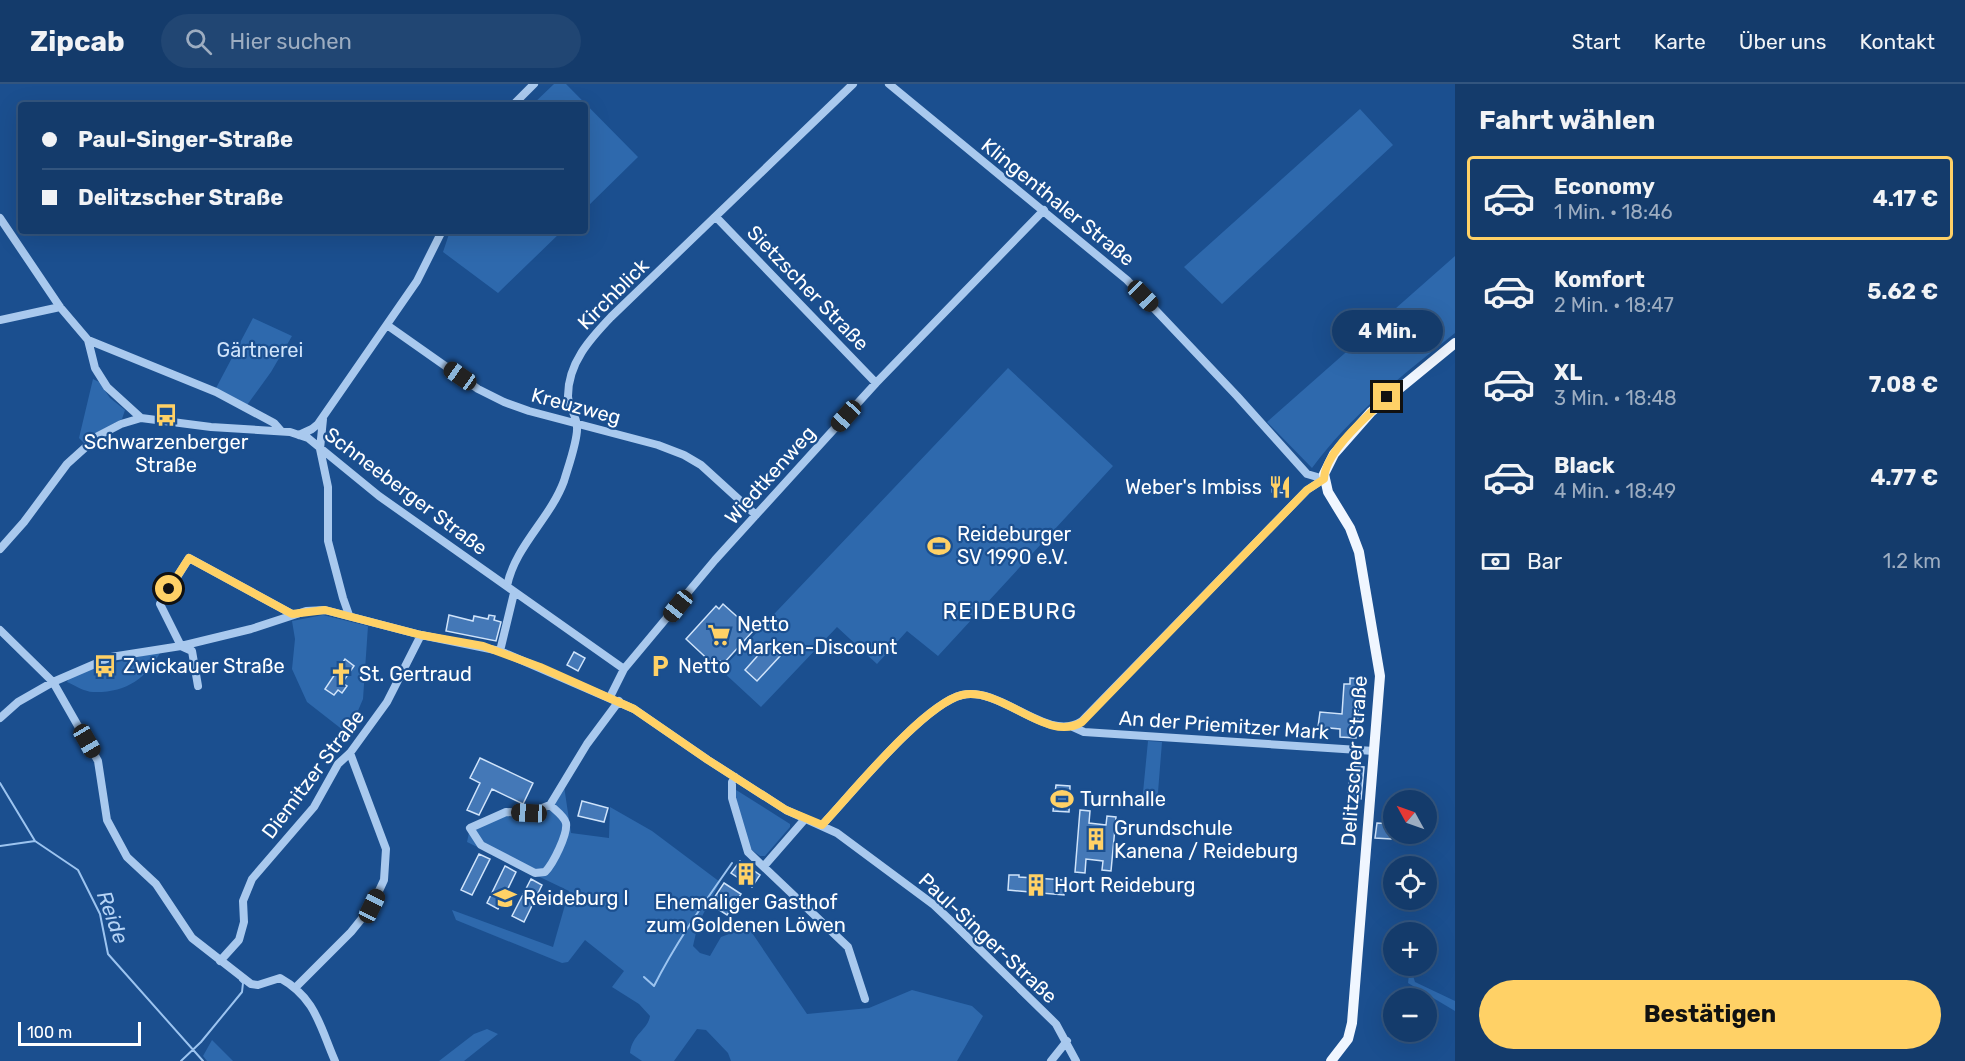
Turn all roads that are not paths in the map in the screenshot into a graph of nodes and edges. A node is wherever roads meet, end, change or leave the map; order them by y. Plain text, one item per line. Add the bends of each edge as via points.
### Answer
1 (534, 84) edge
2 (853, 84) edge
3 (889, 84) edge
4 (516, 102) edge
5 (1044, 210) junction
6 (716, 217) junction
7 (0, 218) edge
8 (441, 234) edge
9 (60, 307) junction
10 (0, 320) edge
11 (387, 325) junction
12 (88, 340) junction
13 (1455, 343) edge
14 (876, 383) junction
15 (324, 417) junction
16 (141, 418) junction
17 (577, 424) junction
18 (281, 431) junction
19 (299, 435) junction
20 (320, 449) junction
21 (1324, 479) junction
22 (1311, 482) junction
23 (756, 515) junction
24 (0, 549) edge
25 (507, 586) junction
26 (514, 593) junction
27 (292, 614) junction
28 (350, 615) junction
29 (0, 630) edge
30 (421, 635) junction
31 (181, 646) junction
32 (500, 651) junction
33 (624, 669) junction
34 (53, 682) junction
35 (198, 686) dead end
36 (610, 697) junction
37 (620, 701) junction
38 (0, 718) edge
39 (1073, 727) junction
40 (1374, 751) junction
41 (350, 753) junction
42 (735, 777) junction
43 (550, 805) junction
44 (804, 819) junction
45 (822, 825) junction
46 (764, 866) junction
47 (220, 961) junction
48 (305, 976) junction
49 (280, 978) junction
50 (296, 987) junction
51 (865, 999) dead end
52 (1067, 1041) junction
53 (335, 1061) edge
54 (1051, 1061) edge
55 (1076, 1061) edge
56 (1331, 1061) edge

1 - 4 street
2 - 6 street, Kirchblick
3 - 5 street, Klingenthaler Straße
5 - 14 street, Wiedtkenweg
5 - 22 street, Klingenthaler Straße via 1127,280
6 - 14 street, Sietzscher Straße
6 - 17 street, Kirchblick via 582,350 568,395
7 - 9 street, Schneeberger Straße
8 - 11 street via 430,258
9 - 10 street
9 - 12 street, Schneeberger Straße
11 - 15 street
11 - 17 street, Kreuzweg via 486,394
12 - 16 street, Schneeberger Straße via 95,368 107,387
12 - 18 street, Schneeberger Straße via 216,392 274,423
13 - 21 main road via 1387,397 1356,428 1328,463
14 - 23 street, Wiedtkenweg
15 - 19 street
15 - 20 street
16 - 18 street via 211,428
16 - 24 street via 98,436 81,450
17 - 23 street, Kreuzweg via 684,455 701,465
17 - 25 street, Kirchblick via 558,496 519,555
18 - 19 street, Schneeberger Straße
19 - 20 street, Schneeberger Straße
20 - 25 street, Schneeberger Straße via 379,496
20 - 28 street via 328,487 331,559
21 - 22 street
21 - 40 main road, Delitzscher Straße via 1359,552 1379,665
22 - 39 street
23 - 33 street, Wiedtkenweg
25 - 26 street, Schneeberger Straße
26 - 32 street
26 - 33 street, Schneeberger Straße
27 - 28 street, Paul-Singer-Straße via 325,610
27 - 31 street, Paul-Singer-Straße via 251,629
27 - 31 street via 189,558 160,604
28 - 30 street, Paul-Singer-Straße
29 - 34 street
30 - 32 street, Paul-Singer-Straße
30 - 41 street, Diemitzer Straße via 387,702
31 - 34 street, Paul-Singer-Straße via 111,657
31 - 35 street via 192,651
32 - 36 street, Paul-Singer-Straße
33 - 36 street, Wiedtkenweg
34 - 38 street, Paul-Singer-Straße via 18,702
34 - 47 street via 98,761 107,820 127,856 156,884 192,938
36 - 37 street, Paul-Singer-Straße
37 - 42 street, Paul-Singer-Straße
37 - 43 street via 587,744
39 - 40 street, An der Priemitzer Mark via 1084,732
39 - 45 street, An der Priemitzer Mark via 1059,727 982,694 962,695 920,721
40 - 56 main road, Delitzscher Straße via 1352,1023 1348,1040
41 - 47 street, Diemitzer Straße via 338,764 314,807 252,879 243,900 244,922 239,940
41 - 48 street via 386,849 384,880 372,906 351,933
42 - 44 street, Paul-Singer-Straße
42 - 46 street via 732,798 743,840 748,852
43 - 43 street via 529,813 506,812 470,828 481,845 535,873 545,872 553,863 566,830 565,820
44 - 45 street, Paul-Singer-Straße
44 - 46 street
45 - 52 street, Paul-Singer-Straße via 934,905 1049,1018
46 - 51 street via 848,947
47 - 49 street via 251,984
48 - 49 street
48 - 50 street
49 - 50 street
50 - 53 street via 320,1019
52 - 54 street
52 - 55 street, Paul-Singer-Straße

